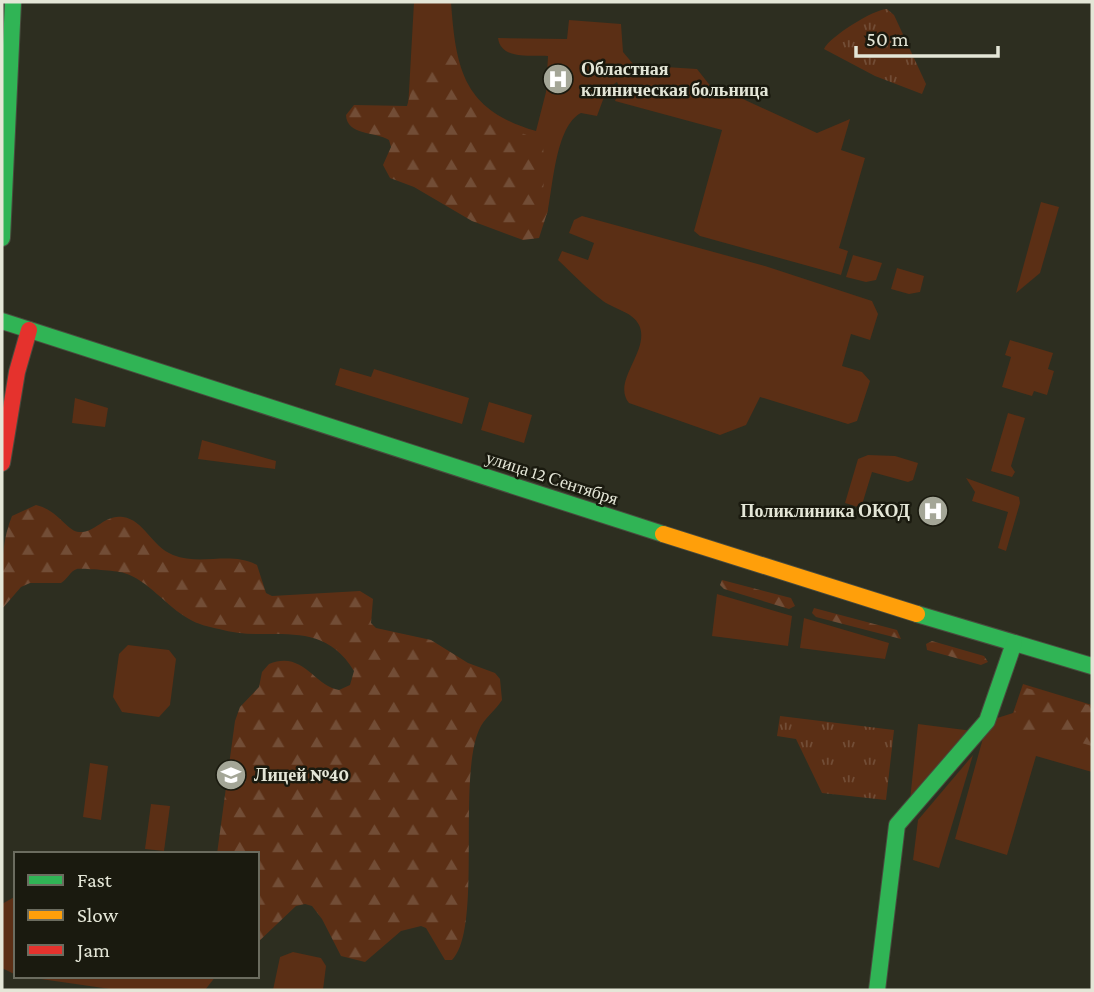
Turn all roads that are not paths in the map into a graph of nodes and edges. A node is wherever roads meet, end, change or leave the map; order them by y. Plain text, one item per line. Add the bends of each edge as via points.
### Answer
1 (13, 2) edge
2 (2, 237) edge
3 (2, 321) edge
4 (29, 330) junction
5 (2, 463) edge
6 (1014, 643) junction
7 (1092, 666) edge
8 (877, 990) edge

1 - 2 main road
3 - 4 main road, улица 12 Сентября
4 - 5 main road
4 - 6 main road, улица 12 Сентября
6 - 7 main road, улица 12 Сентября
6 - 8 main road via 987,721 897,825

